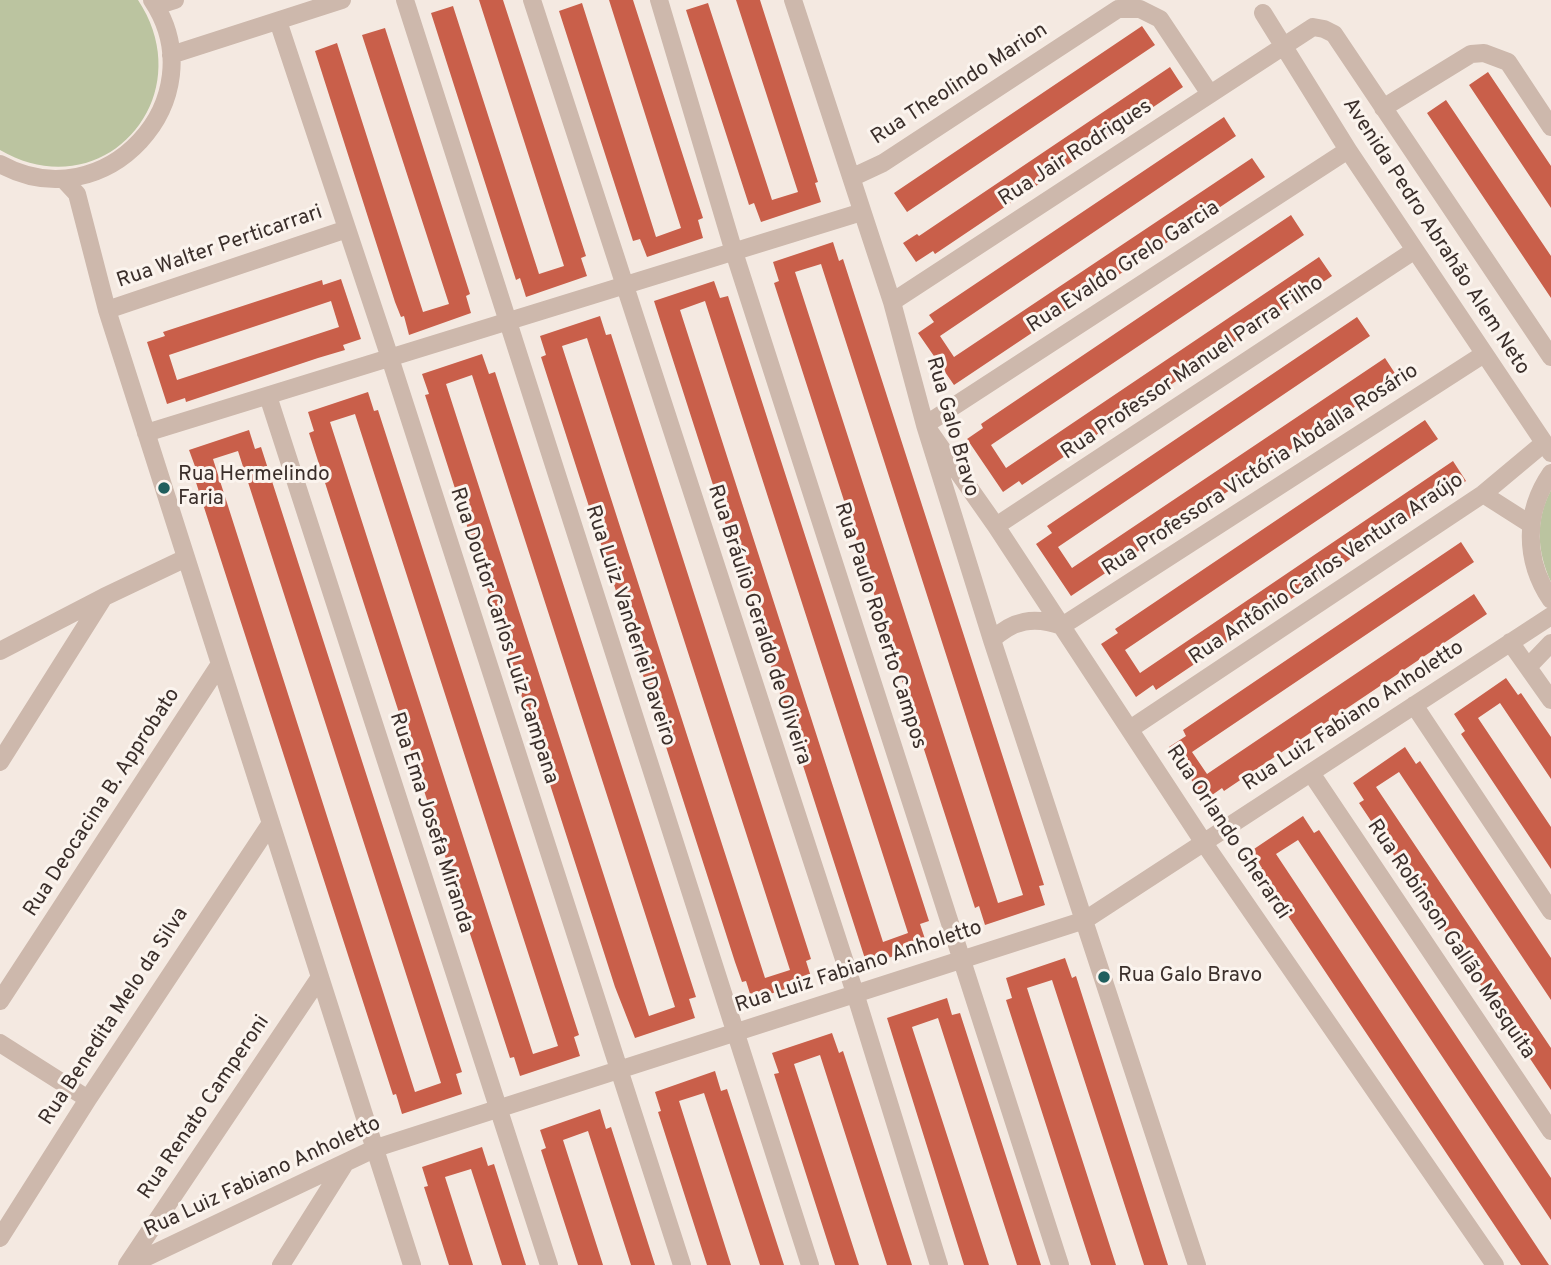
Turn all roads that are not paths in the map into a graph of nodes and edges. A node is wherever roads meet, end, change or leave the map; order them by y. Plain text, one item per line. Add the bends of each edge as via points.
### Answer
1 (176, 0) edge
2 (342, 0) edge
3 (405, 0) edge
4 (532, 0) edge
5 (659, 0) edge
6 (793, 0) edge
7 (154, 3) edge
8 (1264, 13) dead end
9 (278, 22) junction
10 (1284, 45) junction
11 (171, 55) junction
12 (1210, 94) junction
13 (1383, 108) junction
14 (1551, 127) edge
15 (1348, 149) junction
16 (0, 164) edge
17 (853, 177) junction
18 (72, 178) junction
19 (862, 212) junction
20 (347, 229) junction
21 (1415, 250) junction
22 (734, 252) junction
23 (624, 286) junction
24 (892, 302) junction
25 (107, 310) junction
26 (508, 321) junction
27 (1484, 354) junction
28 (1551, 357) edge
29 (390, 358) junction
30 (268, 396) junction
31 (925, 425) junction
32 (146, 433) junction
33 (1548, 448) edge
34 (1551, 473) edge
35 (1482, 494) junction
36 (1530, 524) junction
37 (996, 526) junction
38 (186, 558) junction
39 (104, 597) junction
40 (1551, 600) edge
41 (1551, 616) edge
42 (1062, 626) junction
43 (992, 640) junction
44 (1510, 642) junction
45 (1551, 643) edge
46 (0, 651) edge
47 (220, 664) junction
48 (1528, 667) junction
49 (1551, 700) edge
50 (1414, 705) junction
51 (1130, 729) junction
52 (0, 762) edge
53 (1311, 773) junction
54 (271, 822) junction
55 (1204, 843) junction
56 (1551, 912) edge
57 (1086, 920) junction
58 (962, 959) junction
59 (320, 977) junction
60 (855, 993) junction
61 (0, 1001) edge
62 (735, 1032) junction
63 (0, 1043) edge
64 (619, 1069) junction
65 (88, 1099) junction
66 (498, 1108) junction
67 (1551, 1131) edge
68 (376, 1148) junction
69 (346, 1162) junction
70 (0, 1238) edge
71 (129, 1265) edge
72 (281, 1265) edge
73 (412, 1265) edge
74 (549, 1265) edge
75 (682, 1265) edge
76 (810, 1265) edge
77 (940, 1265) edge
78 (1060, 1265) edge
79 (1197, 1265) edge
80 (1495, 1265) edge

1 - 7 street
2 - 9 street
3 - 26 street, Rua Luiz Vanderlei Daveiro
4 - 23 street, Rua Bráulio Geraldo de Oliveira
5 - 22 street, Rua Paulo Roberto Campos
6 - 17 street, Rua Galo Bravo
7 - 11 street via 167,27
8 - 10 street, Avenida Pedro Abrahão Alem Neto
9 - 11 street
9 - 20 street, Rua Doutor Carlos Luiz Campana
10 - 12 street, Rua Jair Rodrigues
10 - 13 street, Avenida Pedro Abrahão Alem Neto via 1312,27 1334,34
10 - 15 street, Avenida Pedro Abrahão Alem Neto
11 - 18 street via 168,90 145,137 104,169
12 - 17 street, Rua Theolindo Marion via 1160,19 1140,9 1118,9 883,163
12 - 24 street, Rua Jair Rodrigues
13 - 14 street via 1471,54 1484,53 1508,62
13 - 28 street, Avenida Pedro Abrahão Alem Neto
15 - 21 street, Avenida Pedro Abrahão Alem Neto
15 - 31 street, Rua Evaldo Grelo Garcia
16 - 18 street via 36,177
17 - 19 street, Rua Galo Bravo
18 - 25 street
19 - 22 street
19 - 24 street, Rua Galo Bravo
20 - 25 street, Rua Walter Perticarrari
20 - 29 street, Rua Doutor Carlos Luiz Campana
21 - 27 street, Avenida Pedro Abrahão Alem Neto
21 - 37 street, Rua Professor Manuel Parra Filho
22 - 23 street
22 - 58 street, Rua Paulo Roberto Campos
23 - 26 street
23 - 60 street, Rua Bráulio Geraldo de Oliveira
24 - 31 street, Rua Galo Bravo
25 - 32 street
26 - 29 street
26 - 62 street, Rua Luiz Vanderlei Daveiro
27 - 33 street, Avenida Pedro Abrahão Alem Neto
27 - 42 street, Rua Professora Victória Abdalla Rosário
29 - 30 street
29 - 64 street, Rua Doutor Carlos Luiz Campana
30 - 32 street
30 - 66 street, Rua Ema Josefa Miranda
31 - 37 street, Rua Orlando Gherardi
31 - 43 street, Rua Galo Bravo
32 - 38 street
33 - 35 street, Rua Antônio Carlos Ventura Araújo
34 - 36 street via 1538,494
35 - 36 street
35 - 51 street, Rua Antônio Carlos Ventura Araújo
36 - 40 street via 1535,569
37 - 42 street, Rua Orlando Gherardi
38 - 39 street
38 - 47 street
39 - 46 street
39 - 52 street
41 - 44 street, Rua Luiz Fabiano Anholetto
42 - 43 street via 1032,619 1003,629
42 - 51 street, Rua Orlando Gherardi
43 - 57 street, Rua Galo Bravo
44 - 48 street
44 - 50 street, Rua Luiz Fabiano Anholetto
45 - 48 street
47 - 54 street
47 - 61 street, Rua Deocacina B. Approbato
48 - 49 street
50 - 53 street, Rua Luiz Fabiano Anholetto
50 - 56 street
51 - 55 street, Rua Orlando Gherardi
53 - 55 street, Rua Luiz Fabiano Anholetto
53 - 67 street, Rua Robinson Gallão Mesquita
54 - 59 street
54 - 65 street, Rua Benedita Melo da Silva
55 - 57 street, Rua Luiz Fabiano Anholetto
55 - 80 street, Rua Orlando Gherardi
57 - 58 street, Rua Luiz Fabiano Anholetto
57 - 79 street, Rua Galo Bravo
58 - 60 street, Rua Luiz Fabiano Anholetto
58 - 78 street, Rua Paulo Roberto Campos
59 - 68 street
59 - 71 street, Rua Renato Camperoni
60 - 62 street, Rua Luiz Fabiano Anholetto
60 - 77 street, Rua Bráulio Geraldo de Oliveira
62 - 64 street, Rua Luiz Fabiano Anholetto
62 - 76 street, Rua Luiz Vanderlei Daveiro
63 - 65 street
64 - 66 street, Rua Luiz Fabiano Anholetto
64 - 75 street, Rua Doutor Carlos Luiz Campana
65 - 70 street, Rua Benedita Melo da Silva
66 - 68 street, Rua Luiz Fabiano Anholetto
66 - 74 street, Rua Ema Josefa Miranda
68 - 69 street, Rua Luiz Fabiano Anholetto
68 - 73 street
69 - 71 street, Rua Luiz Fabiano Anholetto
69 - 72 street

